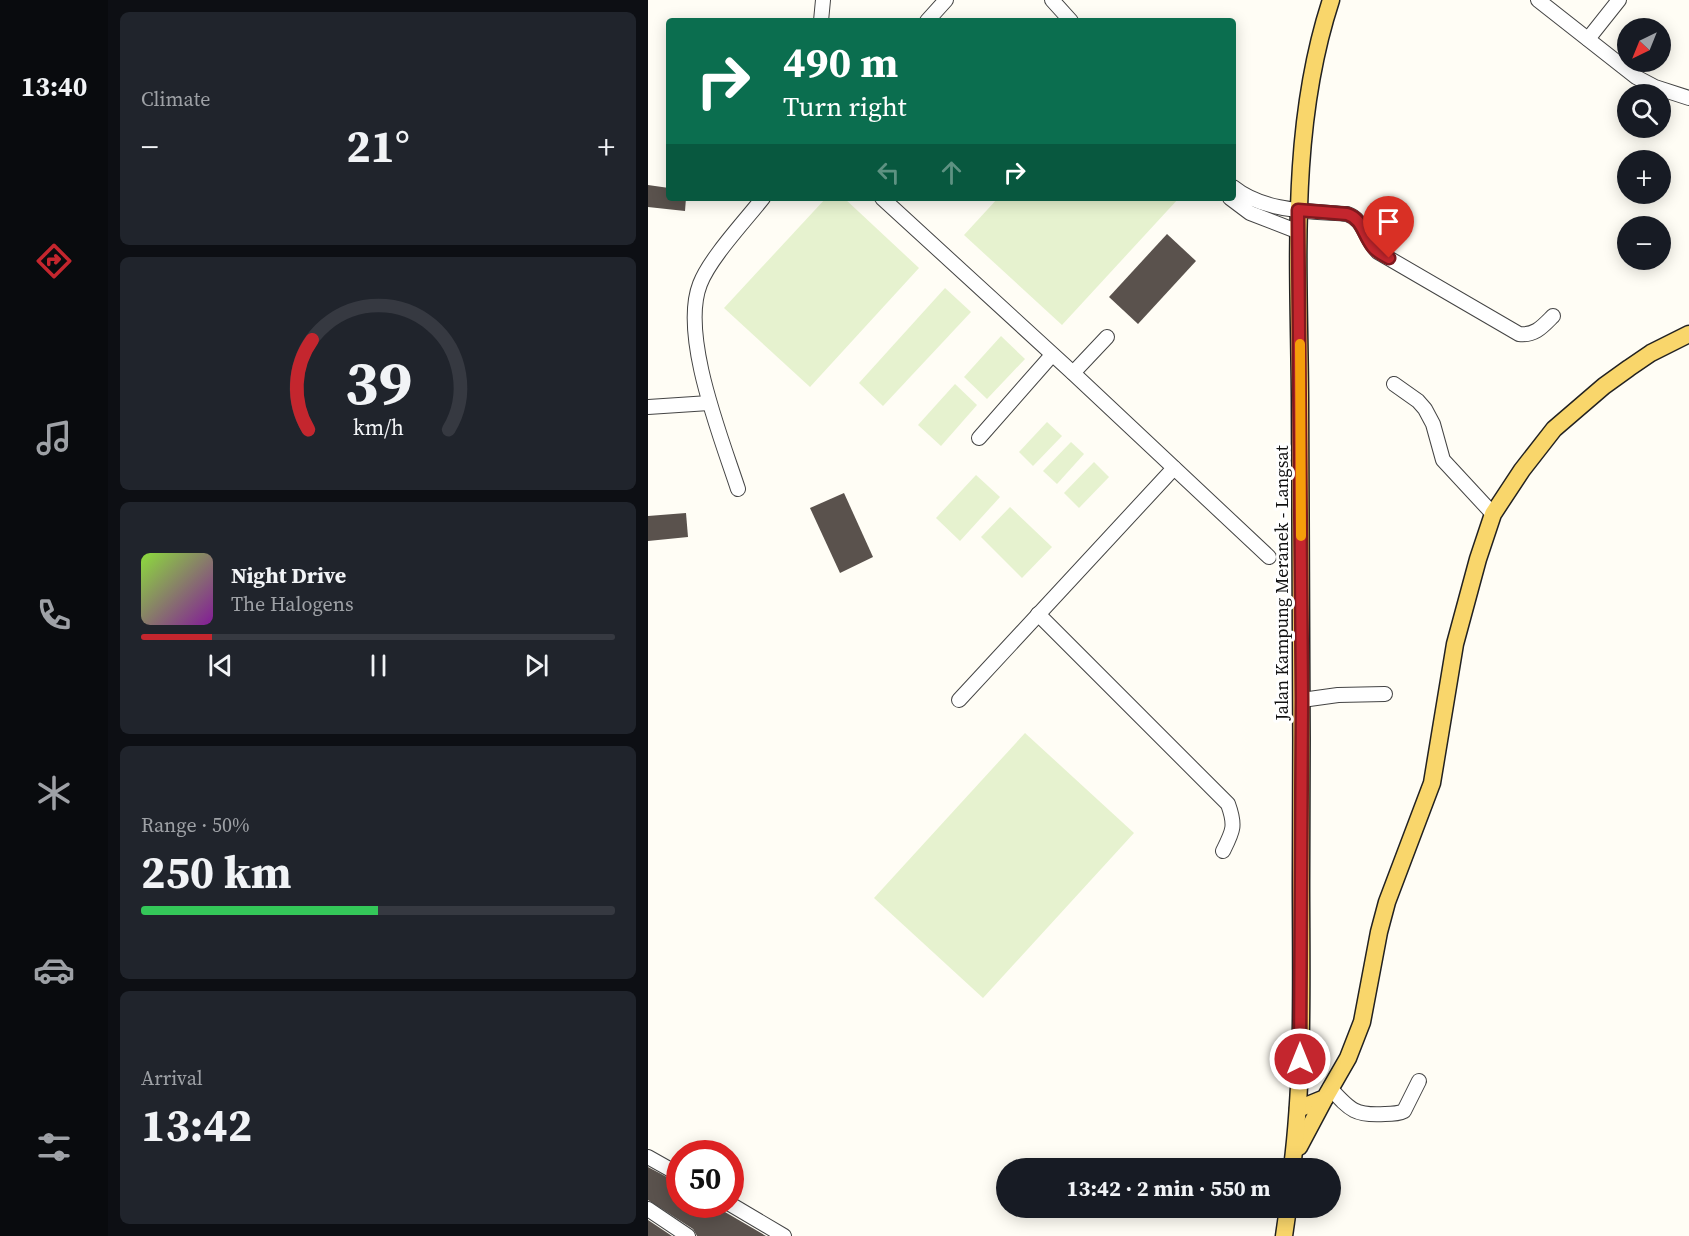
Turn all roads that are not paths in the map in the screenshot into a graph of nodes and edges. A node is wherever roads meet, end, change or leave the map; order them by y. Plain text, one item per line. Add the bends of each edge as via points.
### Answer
1 (823, 0) edge
2 (946, 0) edge
3 (1052, 0) edge
4 (1331, 0) edge
5 (1538, 0) edge
6 (1619, 0) edge
7 (821, 18) edge
8 (930, 18) edge
9 (1068, 18) edge
10 (1588, 39) junction
11 (1689, 98) edge
12 (1236, 189) edge
13 (761, 201) edge
14 (885, 201) edge
15 (1234, 201) edge
16 (1298, 210) junction
17 (1299, 232) junction
18 (1553, 316) dead end
19 (1689, 334) edge
20 (1107, 337) dead end
21 (1052, 355) junction
22 (1073, 373) junction
23 (1394, 384) dead end
24 (710, 403) junction
25 (648, 407) edge
26 (979, 438) dead end
27 (1174, 468) junction
28 (738, 489) dead end
29 (1493, 514) junction
30 (1269, 556) dead end
31 (1038, 614) junction
32 (1385, 694) dead end
33 (959, 700) dead end
34 (1302, 700) junction
35 (1223, 851) dead end
36 (1419, 1082) dead end
37 (1299, 1088) junction
38 (1328, 1093) junction
39 (1298, 1109) junction
40 (648, 1156) edge
41 (1293, 1158) edge
42 (1296, 1158) edge
43 (666, 1167) edge
44 (648, 1209) edge
45 (744, 1212) edge
46 (1287, 1218) edge
47 (688, 1236) edge
48 (784, 1236) edge
49 (1284, 1236) edge

1 - 7 street
2 - 8 street
3 - 9 street
4 - 16 main road, Jalan Kampung Meranek - Langsat via 1305,115
5 - 10 street
6 - 10 street
10 - 11 street via 1647,84
12 - 16 street via 1255,200
13 - 24 street via 707,269 694,304 695,333
14 - 21 street
15 - 17 street via 1250,213
16 - 17 main road, Jalan Kampung Meranek - Langsat
16 - 18 street via 1347,214 1358,219 1378,252 1520,334 1537,331
17 - 34 main road, Jalan Kampung Meranek - Langsat
19 - 29 main road via 1620,374 1554,429
20 - 22 street
21 - 22 street
21 - 26 street
22 - 27 street
23 - 29 street via 1425,409 1443,460
24 - 25 street
24 - 28 street
27 - 30 street
27 - 31 street
29 - 38 main road via 1455,644 1432,783 1387,902 1362,1022
31 - 33 street
31 - 35 street via 1228,804 1234,828
32 - 34 street
34 - 37 main road, Jalan Kampung Meranek - Langsat
36 - 38 street via 1404,1111 1397,1114 1362,1114
37 - 38 main road
37 - 39 main road, Jalan Kampung Meranek - Langsat
38 - 39 main road
38 - 42 main road
39 - 41 main road, Jalan Kampung Meranek - Langsat
40 - 43 street
44 - 47 street
45 - 48 street
46 - 49 main road

